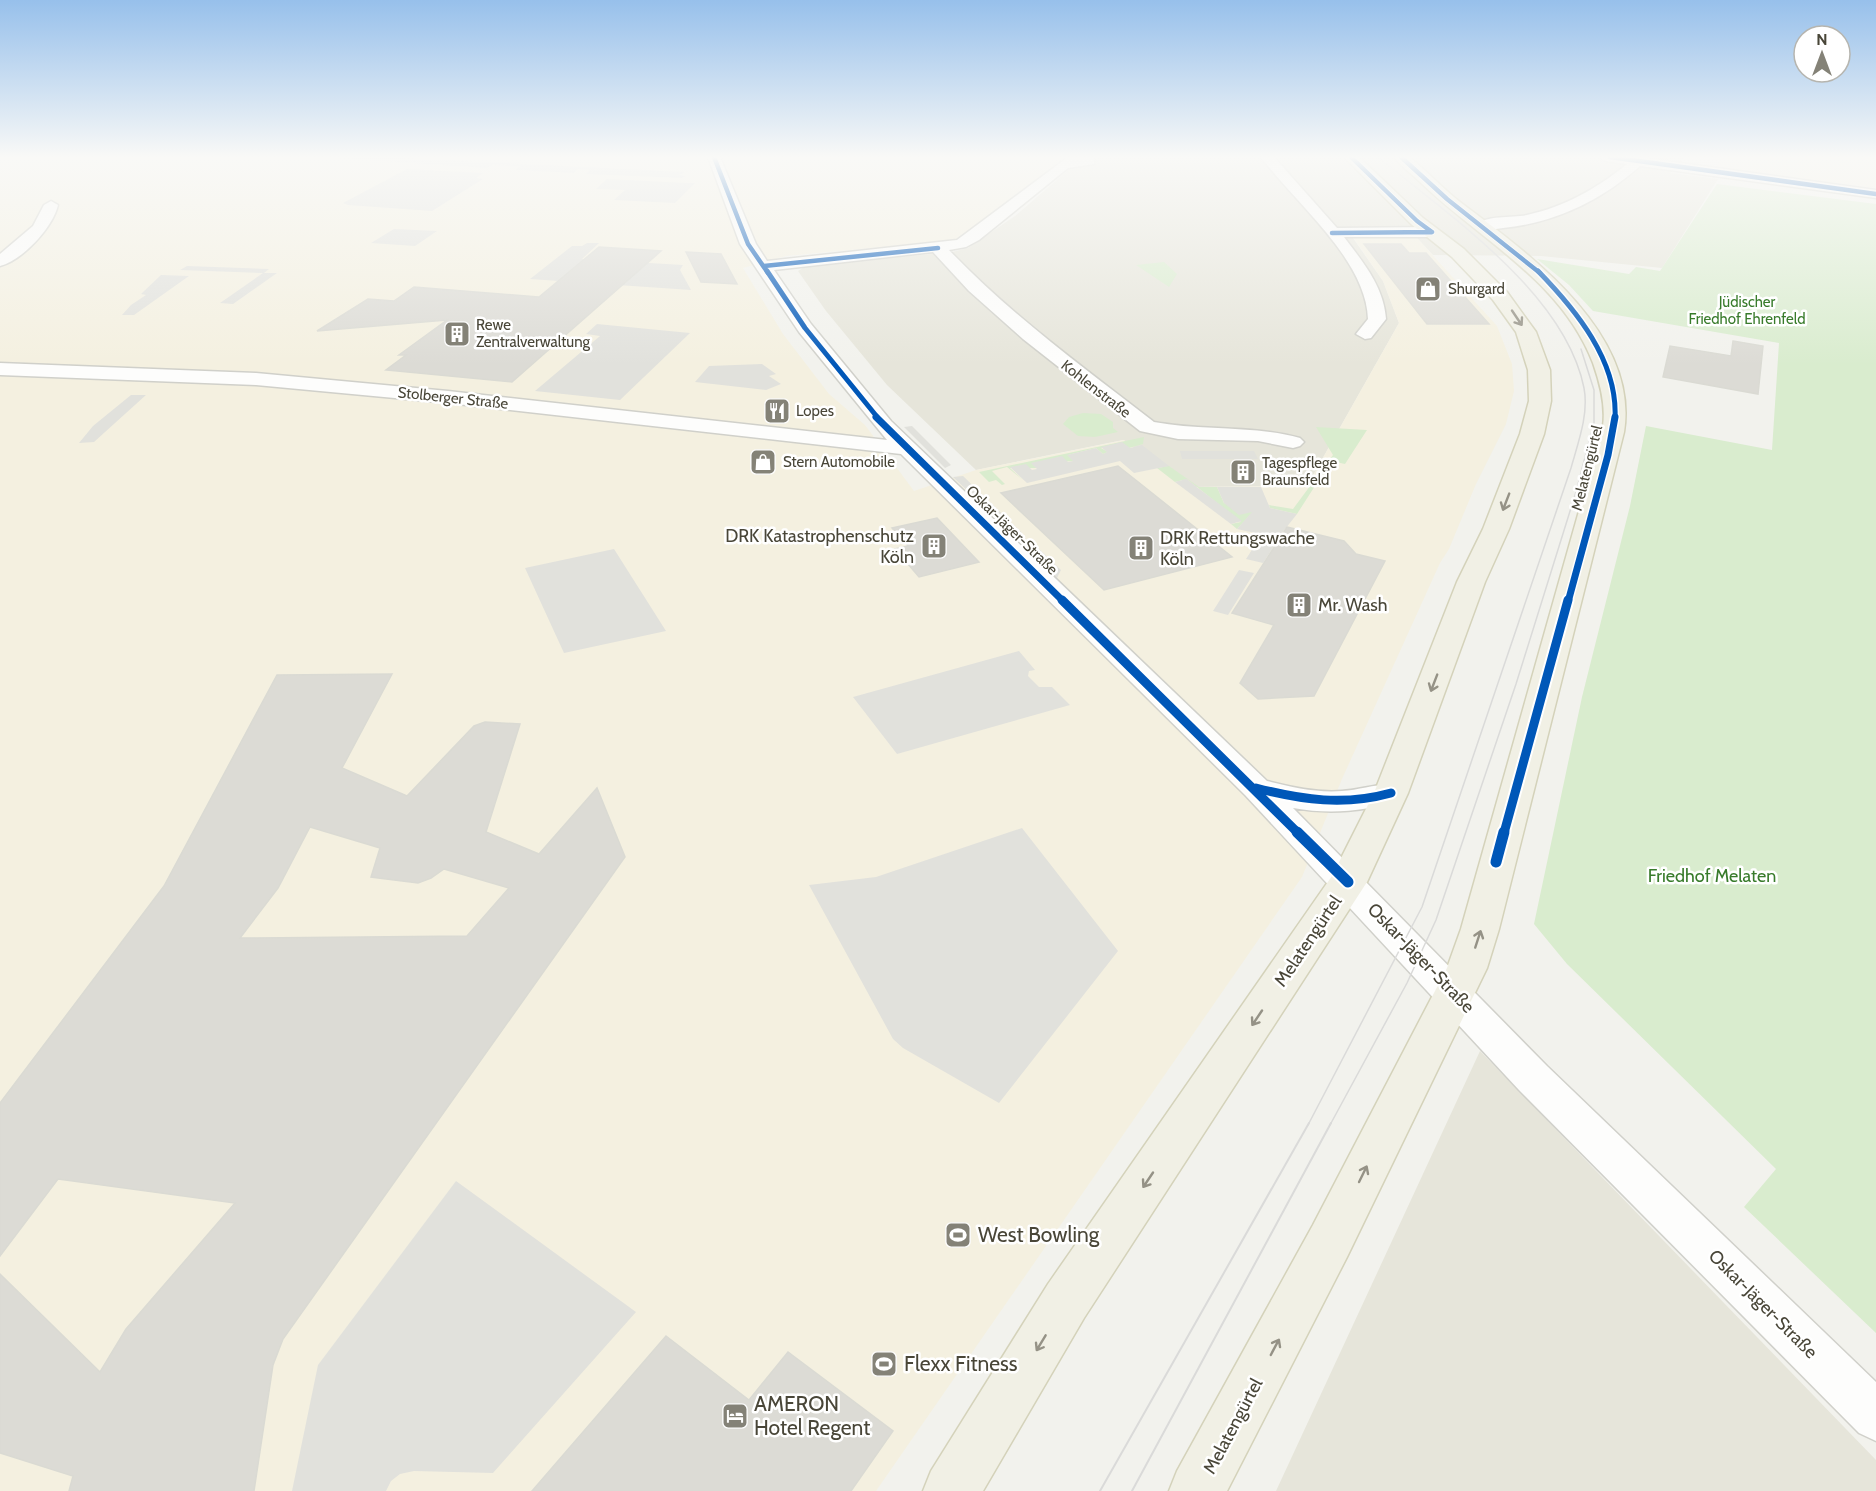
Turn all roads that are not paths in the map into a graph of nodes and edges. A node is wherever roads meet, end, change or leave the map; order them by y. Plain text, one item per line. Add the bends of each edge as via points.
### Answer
1 (39, 227) edge
2 (740, 227) edge
3 (987, 227) edge
4 (1327, 227) edge
5 (1400, 227) edge
6 (1451, 227) edge
7 (1458, 227) edge
8 (1486, 227) edge
9 (1332, 233) junction
10 (1505, 243) junction
11 (938, 248) junction
12 (0, 261) edge
13 (764, 266) junction
14 (1365, 334) dead end
15 (0, 369) edge
16 (1293, 442) dead end
17 (905, 448) junction
18 (1256, 788) junction
19 (1391, 793) junction
20 (1348, 882) junction
21 (1454, 992) junction
22 (1876, 1416) edge
23 (951, 1491) edge
24 (1197, 1491) edge

1 - 12 street
2 - 13 street, Oskar-Jäger-Straße
3 - 11 street via 961,244
4 - 9 street
5 - 9 street
6 -> 19 main road, Melatengürtel via 1526,332 1539,370 1540,401 1532,434 1500,519
7 - 10 main road, Melatengürtel
8 - 10 main road, Melatengürtel
9 - 14 street via 1367,279 1373,294 1377,319
21 -> 10 main road, Melatengürtel via 1480,935 1488,892 1608,455 1615,412 1608,370 1593,336 1551,283
11 - 13 street
11 - 16 street, Kohlenstraße via 1036,342 1147,427 1178,433 1258,435
13 - 17 street, Oskar-Jäger-Straße via 830,362
15 - 17 street, Stolberger Straße via 256,379
17 - 18 street, Oskar-Jäger-Straße
18 - 19 street via 1303,801 1333,804 1362,802
18 - 20 street, Oskar-Jäger-Straße
19 - 20 main road, Melatengürtel
20 - 21 street, Oskar-Jäger-Straße
20 -> 23 main road, Melatengürtel via 1066,1301
21 - 22 street, Oskar-Jäger-Straße via 1533,1078
24 -> 21 main road, Melatengürtel via 1330,1241

